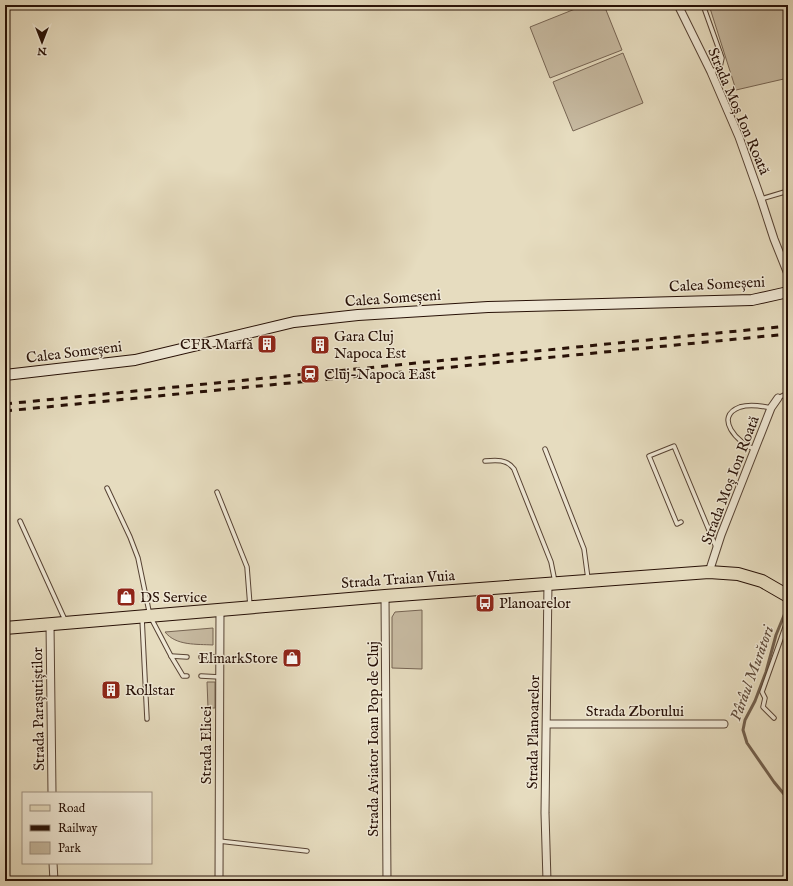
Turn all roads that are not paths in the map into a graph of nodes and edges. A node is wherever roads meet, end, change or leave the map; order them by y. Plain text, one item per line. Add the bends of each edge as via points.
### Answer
1 (678, 5) edge
2 (703, 5) edge
3 (711, 72) junction
4 (788, 191) edge
5 (761, 199) junction
6 (788, 274) edge
7 (788, 292) edge
8 (5, 375) edge
9 (788, 393) edge
10 (778, 398) joint
11 (771, 408) junction
12 (545, 449) dead end
13 (755, 449) junction
14 (485, 461) dead end
15 (107, 488) dead end
16 (218, 492) dead end
17 (702, 514) junction
18 (697, 516) dead end
19 (20, 521) dead end
20 (681, 522) dead end
21 (716, 548) junction
22 (708, 572) junction
23 (588, 580) junction
24 (552, 583) junction
25 (385, 596) junction
26 (788, 596) edge
27 (250, 607) junction
28 (220, 609) junction
29 (146, 616) junction
30 (788, 620) edge
31 (66, 623) junction
32 (50, 624) junction
33 (5, 628) edge
34 (170, 656) junction
35 (187, 657) dead end
36 (201, 657) dead end
37 (220, 657) junction
38 (187, 676) dead end
39 (201, 676) dead end
40 (220, 677) junction
41 (774, 718) dead end
42 (147, 719) dead end
43 (547, 724) junction
44 (724, 724) dead end
45 (52, 792) edge
46 (219, 841) junction
47 (306, 851) dead end
48 (53, 864) edge
49 (54, 881) edge
50 (219, 881) edge
51 (387, 881) edge
52 (547, 881) edge

1 - 3 street, Strada Moș Ion Roată
2 - 3 lane via 722,58 720,66
3 - 5 street, Strada Moș Ion Roată via 739,137
4 - 5 lane
5 - 6 street, Strada Moș Ion Roată
7 - 8 main road, Calea Someșeni via 752,300 488,307 358,315 294,322 135,360
9 - 10 lane
10 - 11 street, Strada Moș Ion Roată
11 - 13 street, Strada Moș Ion Roată
11 - 13 lane via 741,407 729,417 729,425 734,436
12 - 23 lane via 584,549
13 - 21 street, Strada Moș Ion Roată
14 - 24 lane via 505,462 514,469 551,562
15 - 29 lane via 138,558
16 - 27 lane via 246,567
17 - 18 lane
17 - 20 lane via 674,446 648,456 677,524
17 - 21 lane
19 - 31 lane
21 - 22 street, Strada Moș Ion Roată
22 - 23 main road, Strada Traian Vuia
22 - 26 main road, Strada Traian Vuia via 738,574 762,582
23 - 24 main road, Strada Traian Vuia
24 - 25 main road, Strada Traian Vuia
24 - 43 street, Strada Planoarelor
25 - 27 main road, Strada Traian Vuia
25 - 51 street, Strada Aviator Ioan Pop de Cluj
27 - 28 main road, Strada Traian Vuia
28 - 29 main road, Strada Traian Vuia
28 - 37 street, Strada Elicei
29 - 31 main road, Strada Traian Vuia
29 - 34 lane
29 - 42 lane
30 - 41 lane via 762,692 765,698 763,706
31 - 32 main road, Strada Traian Vuia
32 - 33 main road, Strada Traian Vuia
32 - 45 street, Strada Parașutiștilor
34 - 35 lane
34 - 38 lane via 183,676
36 - 37 lane
37 - 40 street, Strada Elicei
39 - 40 lane
40 - 46 street, Strada Elicei
43 - 44 street, Strada Zborului
43 - 52 street, Strada Planoarelor
46 - 47 lane
46 - 50 street, Strada Elicei
48 - 49 street

